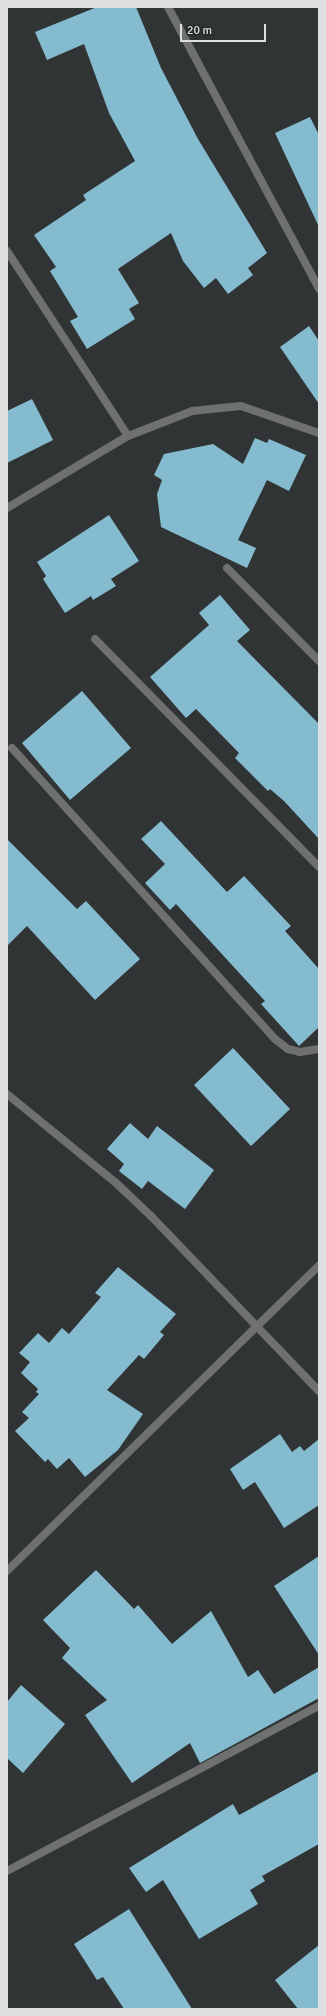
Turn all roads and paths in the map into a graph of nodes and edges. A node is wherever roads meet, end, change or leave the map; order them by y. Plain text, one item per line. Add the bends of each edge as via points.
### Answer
1 (168, 7) edge
2 (7, 251) edge
3 (319, 289) edge
4 (319, 433) edge
5 (128, 436) junction
6 (7, 508) edge
7 (227, 568) dead end
8 (95, 639) dead end
9 (319, 661) edge
10 (12, 748) dead end
11 (319, 866) edge
12 (319, 1049) edge
13 (7, 1094) edge
14 (319, 1265) edge
15 (256, 1326) junction
16 (319, 1391) edge
17 (7, 1571) edge
18 (319, 1706) edge
19 (7, 1871) edge

1 - 3 street
2 - 5 street
4 - 5 street via 241,406 192,412
5 - 6 street
7 - 9 street
8 - 11 street
10 - 12 street via 275,1039 294,1050
13 - 15 street via 115,1182 187,1252
14 - 15 street
15 - 16 street
15 - 17 street via 170,1414
18 - 19 street

